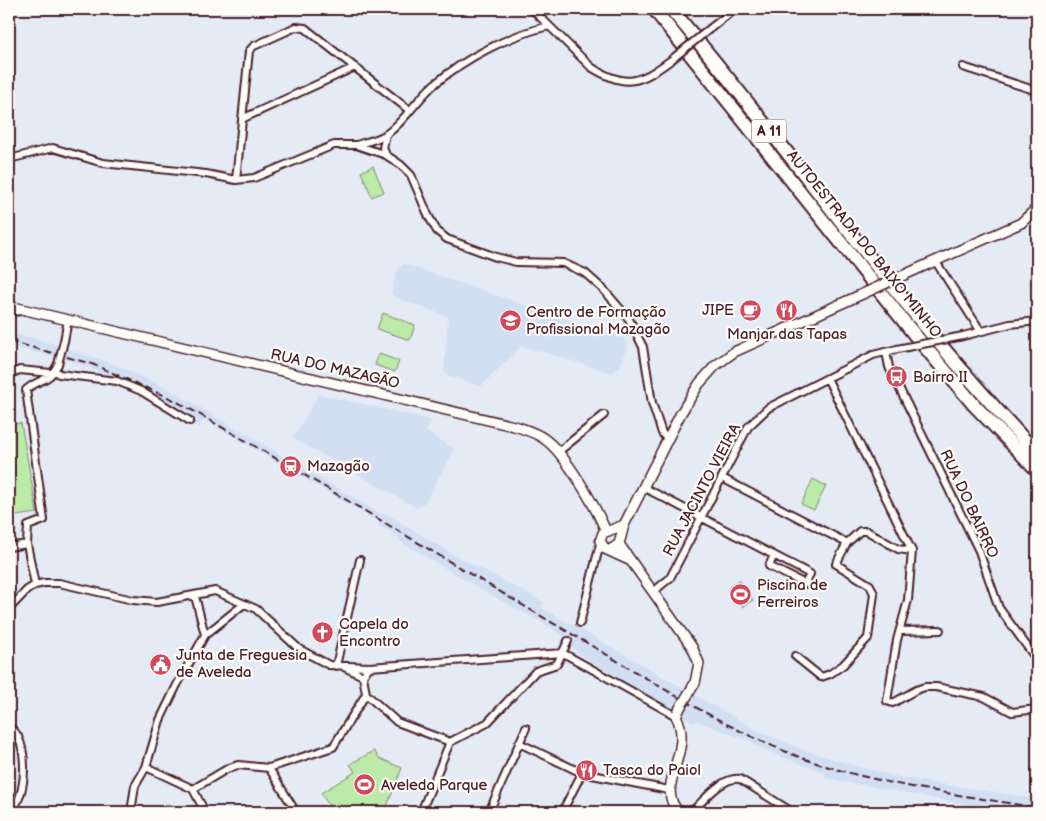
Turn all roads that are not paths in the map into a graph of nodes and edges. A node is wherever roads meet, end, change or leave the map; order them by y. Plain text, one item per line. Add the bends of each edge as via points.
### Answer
1 (532, 9) edge
2 (654, 9) edge
3 (670, 9) edge
4 (736, 9) edge
5 (549, 26) junction
6 (963, 66) dead end
7 (355, 67) junction
8 (1037, 91) edge
9 (409, 110) junction
10 (244, 118) junction
11 (386, 134) junction
12 (356, 145) junction
13 (386, 156) junction
14 (9, 159) edge
15 (236, 180) junction
16 (1037, 208) edge
17 (936, 262) junction
18 (9, 306) edge
19 (23, 311) junction
20 (9, 312) edge
21 (68, 320) junction
22 (1037, 321) edge
23 (980, 330) junction
24 (886, 352) junction
25 (57, 367) junction
26 (9, 374) edge
27 (827, 378) junction
28 (604, 415) dead end
29 (190, 421) dead end
30 (667, 439) junction
31 (558, 452) junction
32 (1037, 453) edge
33 (1037, 470) edge
34 (722, 478) junction
35 (643, 487) junction
36 (701, 517) junction
37 (624, 525) junction
38 (608, 531) junction
39 (619, 541) junction
40 (847, 543) junction
41 (24, 544) junction
42 (600, 544) junction
43 (9, 549) edge
44 (610, 550) junction
45 (912, 552) junction
46 (774, 555) junction
47 (360, 560) dead end
48 (633, 562) junction
49 (35, 585) junction
50 (653, 592) junction
51 (195, 596) junction
52 (244, 604) junction
53 (9, 609) edge
54 (580, 623) dead end
55 (900, 630) junction
56 (940, 630) dead end
57 (205, 635) junction
58 (568, 641) dead end
59 (563, 653) junction
60 (795, 656) dead end
61 (1036, 657) edge
62 (338, 666) junction
63 (369, 668) junction
64 (363, 676) junction
65 (366, 694) junction
66 (1037, 709) edge
67 (676, 716) junction
68 (9, 727) edge
69 (526, 728) dead end
70 (450, 742) junction
71 (520, 743) junction
72 (146, 767) junction
73 (269, 768) junction
74 (582, 773) junction
75 (193, 789) junction
76 (669, 790) junction
77 (9, 812) edge
78 (131, 812) edge
79 (205, 812) edge
80 (296, 812) edge
81 (421, 812) edge
82 (489, 812) edge
83 (562, 812) edge
84 (679, 812) edge
85 (691, 812) edge
86 (792, 812) edge

1 - 5 street
2 - 33 highway, AUTOESTRADA DO BAIXO MINHO / A 11 via 920,340 975,406
3 - 32 highway, AUTOESTRADA DO BAIXO MINHO / A 11 via 924,326
4 - 5 street, bridge via 649,77 621,81 590,67
5 - 9 street via 530,30 489,49 437,82
6 - 8 street
7 - 9 street
7 - 10 street
7 - 10 street via 301,26 254,46 248,55
9 - 11 street
10 - 15 street
11 - 12 street
11 - 13 street via 383,148
12 - 13 street
12 - 15 street via 321,148 254,178
13 - 30 street via 411,175 428,217 447,239 516,262 562,263 584,273 604,290 629,319 644,347 652,403
14 - 15 street via 53,148 103,163
16 - 17 street via 1021,223
17 - 23 street
17 - 30 street, bridge via 734,352 699,384
18 - 19 street, RUA DO MAZAGÃO
19 - 20 street
19 - 21 street, RUA DO MAZAGÃO
21 - 25 street, bridge
21 - 31 street, RUA DO MAZAGÃO via 518,427 542,437
22 - 23 street, RUA JACINTO VIEIRA
23 - 24 street, RUA JACINTO VIEIRA, bridge
24 - 27 street, RUA JACINTO VIEIRA
24 - 61 street, RUA DO BAIRRO via 889,367 979,551 1000,608
25 - 26 street via 51,372 20,370
25 - 29 street via 59,374 117,381 141,391
25 - 41 street via 46,380 26,390 44,520 28,526
27 - 34 street, RUA JACINTO VIEIRA via 761,414 748,427
27 - 45 street
28 - 31 street
30 - 35 street
31 - 38 street, RUA DO MAZAGÃO
34 - 36 street, RUA JACINTO VIEIRA
34 - 40 street
35 - 36 street
35 - 37 street
36 - 46 street
36 - 50 street, RUA JACINTO VIEIRA via 670,578
37 - 38 street
37 - 39 street
38 - 39 street via 616,533
38 - 42 street via 600,538
39 - 44 street
39 - 48 street
40 - 45 street via 860,531 867,531 898,549
40 - 60 street via 836,564 870,585 874,594 868,638 830,674 821,676
41 - 43 street
41 - 49 street
42 - 44 street
42 - 54 street
44 - 48 street
45 - 55 street via 908,600
46 - 46 street via 810,574 805,584 770,566
47 - 62 street
48 - 50 street
49 - 51 street via 60,583 133,600 157,602
49 - 53 street
50 - 67 street, bridge via 692,647 699,663 695,683
51 - 52 street via 215,591
51 - 57 street
52 - 57 street
52 - 62 street via 256,609 298,649 329,665
55 - 56 street
55 - 66 street via 886,697 890,703 930,687 984,697 1012,712
57 - 72 street via 160,720
58 - 59 street
59 - 63 street
59 - 67 street
59 - 70 street via 557,664 536,672 520,685 487,723
62 - 63 street
62 - 64 street
63 - 64 street
64 - 65 street
65 - 70 street via 397,722
65 - 73 street via 332,747
67 - 76 street via 682,742
68 - 77 street via 18,736 24,764 18,802
69 - 71 street
70 - 81 street
71 - 74 street
71 - 82 street
72 - 75 street
72 - 78 street via 135,786
73 - 75 street via 238,765
73 - 80 street
74 - 76 street
74 - 83 street
75 - 79 street
76 - 84 street via 671,802
85 - 86 street via 720,785 735,778

